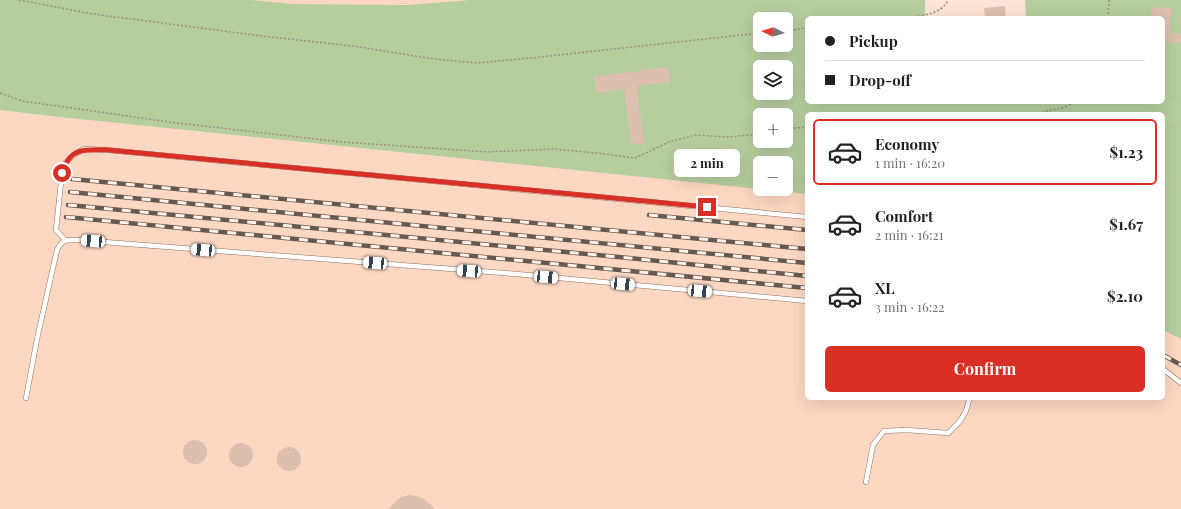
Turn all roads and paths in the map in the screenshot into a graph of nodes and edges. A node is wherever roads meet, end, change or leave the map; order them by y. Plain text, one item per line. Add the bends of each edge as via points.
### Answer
1 (19, 0) edge
2 (948, 0) edge
3 (1109, 0) edge
4 (919, 16) edge
5 (1108, 16) edge
6 (805, 28) edge
7 (793, 30) edge
8 (753, 34) edge
9 (0, 93) edge
10 (1071, 104) edge
11 (1043, 112) edge
12 (805, 127) edge
13 (793, 128) edge
14 (753, 135) edge
15 (805, 217) edge
16 (65, 240) junction
17 (805, 301) edge
18 (1165, 371) edge
19 (1181, 383) edge
20 (26, 398) dead end
21 (969, 400) edge
22 (866, 482) dead end

1 - 8 path via 93,14 477,63
2 - 4 path via 937,11
3 - 5 path
6 - 7 path
9 - 14 path via 22,101 342,142 488,152 553,149 636,158 669,142 696,135 728,137
10 - 11 path
12 - 13 path
15 - 16 lane via 84,149 66,162 62,173 56,230
16 - 17 lane via 500,273
16 - 20 lane via 57,250
18 - 19 lane
21 - 22 lane via 968,407 958,424 948,433 906,430 884,432 873,445

